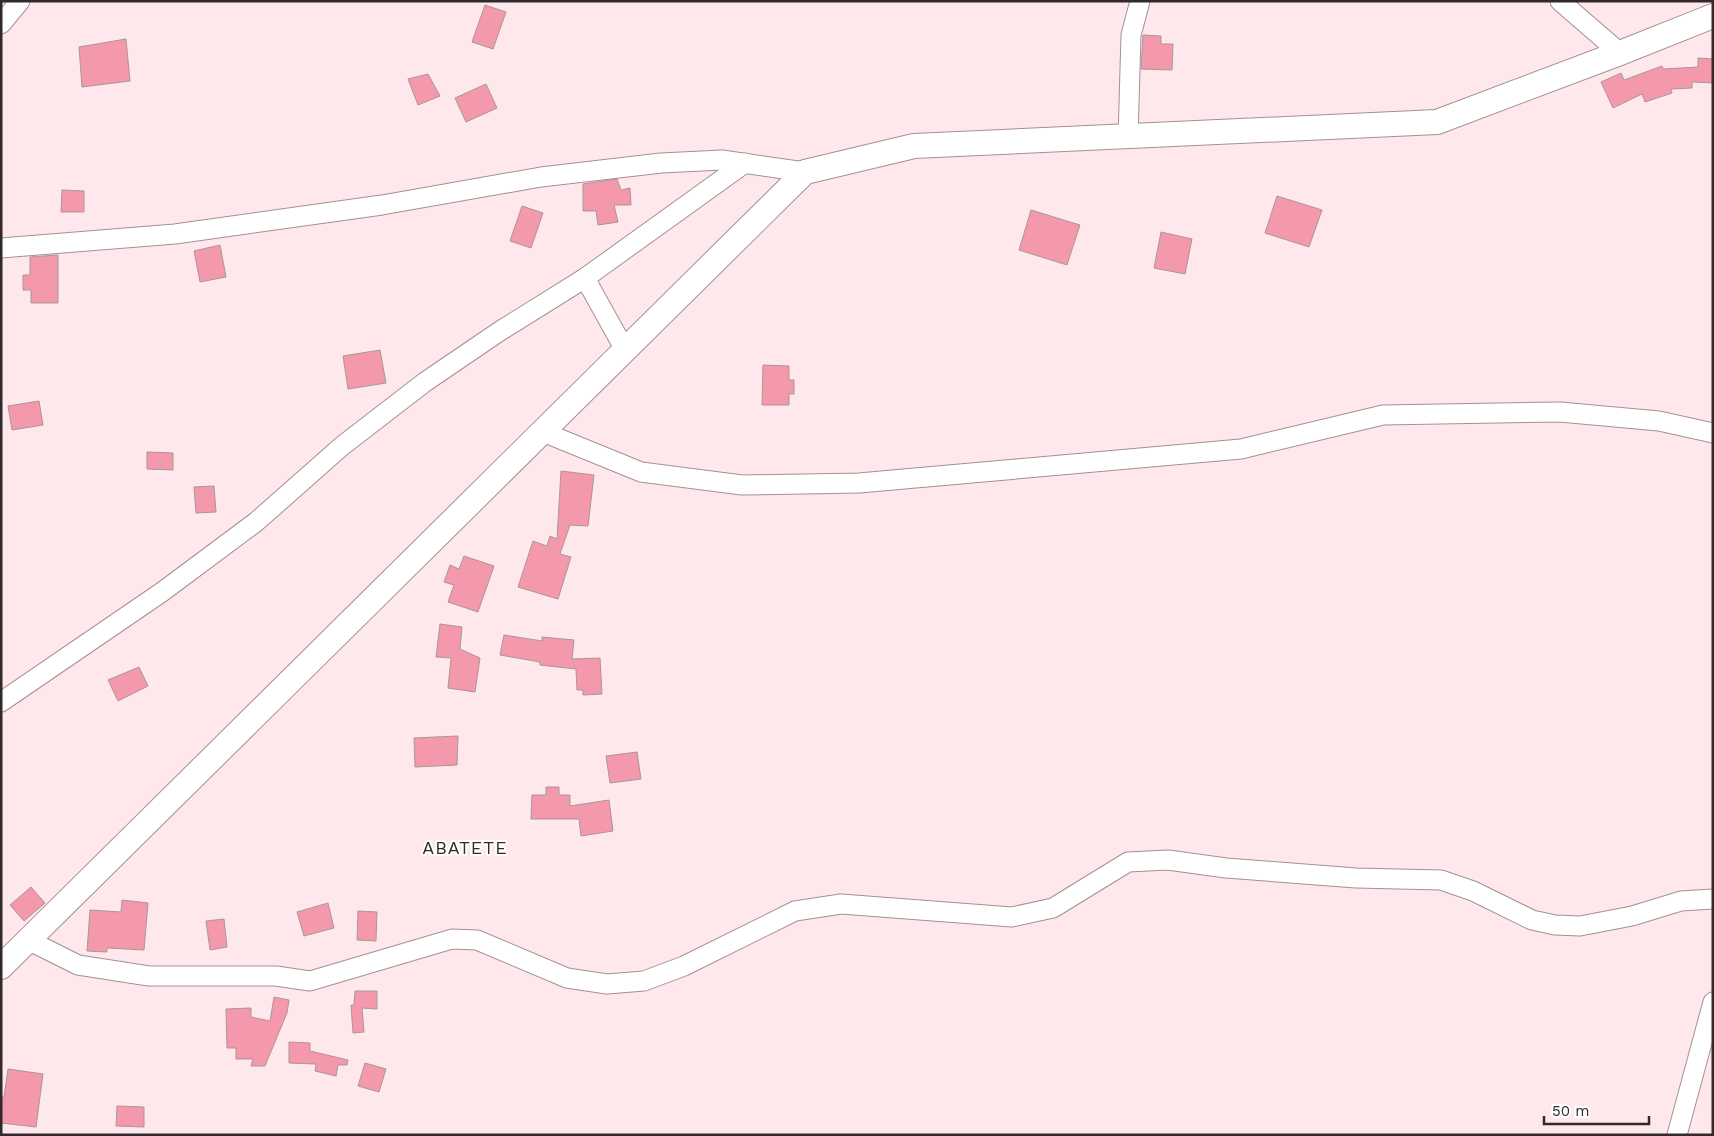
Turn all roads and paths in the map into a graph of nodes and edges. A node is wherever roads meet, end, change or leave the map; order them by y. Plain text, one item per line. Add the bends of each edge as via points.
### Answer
1 (20, 1) edge
2 (1140, 1) edge
3 (1560, 1) edge
4 (1713, 16) edge
5 (1, 24) edge
6 (1620, 53) junction
7 (1128, 138) junction
8 (745, 163) junction
9 (804, 172) junction
10 (1, 248) edge
11 (585, 278) junction
12 (626, 350) junction
13 (543, 432) junction
14 (1713, 433) edge
15 (1, 702) edge
16 (1713, 899) edge
17 (28, 940) junction
18 (1, 967) edge
19 (1713, 1002) edge
20 (1677, 1135) edge

1 - 5 street
2 - 7 street via 1131,35
3 - 6 street
4 - 6 main road
6 - 7 main road via 1437,122
7 - 9 main road via 914,146
8 - 9 street
8 - 10 street via 722,160 652,164 541,177 382,205 175,234
8 - 11 street
9 - 12 main road
11 - 12 street
11 - 15 street via 425,382 342,446 256,522
12 - 13 main road
13 - 14 street via 641,472 742,485 859,483 1241,449 1383,415 1560,412 1659,421
13 - 17 main road
16 - 17 street via 1681,901 1632,916 1580,926 1555,925 1532,920 1473,891 1441,880 1356,878 1168,860 1128,862 1053,908 1012,917 840,904 795,911 684,966 644,981 607,984 566,978 477,940 452,939 310,981 276,976 140,974 78,965
17 - 18 main road
19 - 20 street

